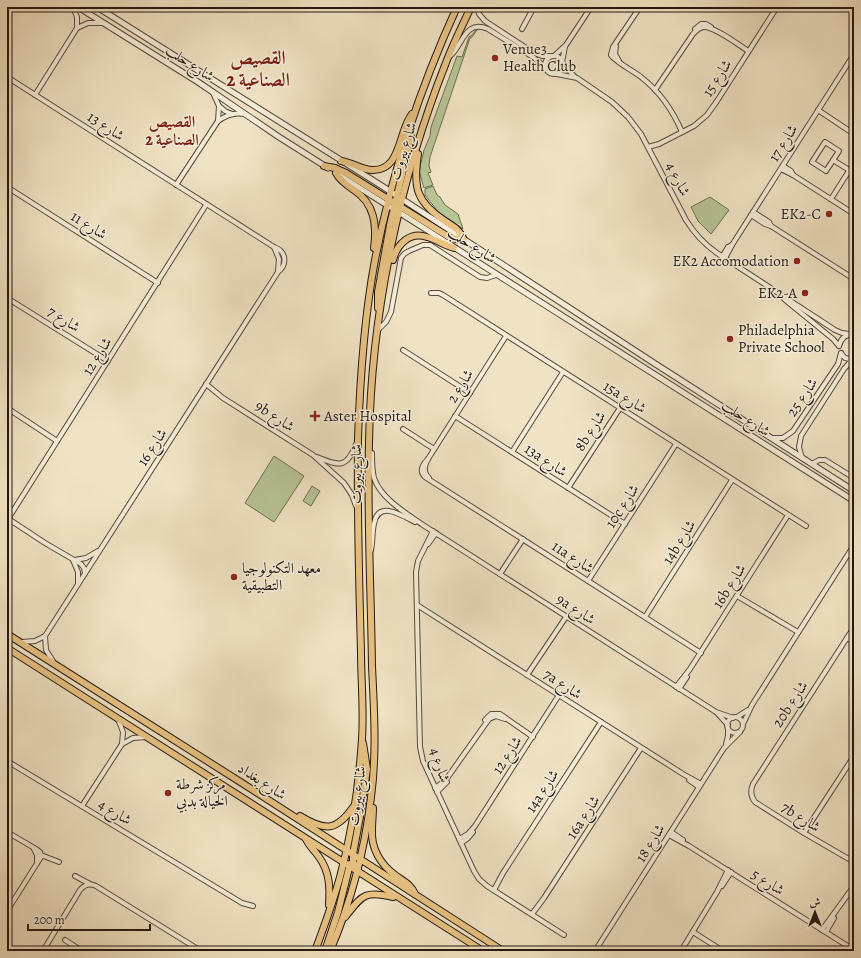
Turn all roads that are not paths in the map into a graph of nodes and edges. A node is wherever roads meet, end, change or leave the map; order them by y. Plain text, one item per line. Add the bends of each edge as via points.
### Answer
1 (74, 7) edge
2 (78, 7) edge
3 (97, 7) edge
4 (457, 7) edge
5 (471, 7) edge
6 (477, 7) edge
7 (534, 7) edge
8 (591, 7) edge
9 (640, 7) edge
10 (778, 7) edge
11 (106, 24) junction
12 (77, 28) junction
13 (522, 29) dead end
14 (566, 45) junction
15 (748, 51) junction
16 (854, 54) edge
17 (553, 56) junction
18 (447, 59) junction
19 (562, 63) junction
20 (545, 67) junction
21 (557, 74) junction
22 (7, 77) edge
23 (576, 78) junction
24 (198, 82) junction
25 (218, 84) junction
26 (655, 90) junction
27 (213, 93) junction
28 (35, 95) junction
29 (219, 106) junction
30 (818, 110) junction
31 (414, 111) junction
32 (232, 114) junction
33 (245, 114) junction
34 (218, 121) junction
35 (682, 132) junction
36 (854, 134) edge
37 (419, 139) junction
38 (648, 149) junction
39 (833, 160) junction
40 (341, 161) junction
41 (854, 163) edge
42 (324, 166) junction
43 (782, 167) junction
44 (849, 170) junction
45 (336, 173) junction
46 (854, 174) edge
47 (176, 185) junction
48 (7, 187) edge
49 (831, 199) junction
50 (395, 202) junction
51 (206, 205) junction
52 (752, 213) junction
53 (854, 214) edge
54 (464, 240) junction
55 (274, 247) junction
56 (454, 248) junction
57 (279, 249) joint
58 (723, 257) junction
59 (375, 260) junction
60 (278, 272) junction
61 (496, 275) junction
62 (854, 279) edge
63 (158, 283) junction
64 (766, 285) junction
65 (431, 294) dead end
66 (7, 298) edge
67 (380, 314) junction
68 (378, 330) junction
69 (852, 333) edge
70 (506, 336) junction
71 (840, 346) junction
72 (403, 350) dead end
73 (841, 353) junction
74 (853, 360) edge
75 (108, 361) junction
76 (563, 372) junction
77 (205, 386) junction
78 (470, 393) junction
79 (7, 408) edge
80 (620, 408) junction
81 (455, 416) junction
82 (402, 429) dead end
83 (358, 438) junction
84 (770, 438) junction
85 (57, 441) junction
86 (676, 444) junction
87 (369, 445) junction
88 (434, 449) junction
89 (512, 452) junction
90 (313, 455) junction
91 (802, 458) junction
92 (812, 464) junction
93 (854, 478) edge
94 (732, 480) junction
95 (568, 488) junction
96 (854, 491) edge
97 (854, 501) edge
98 (358, 510) junction
99 (788, 515) junction
100 (7, 518) edge
101 (624, 524) junction
102 (423, 525) junction
103 (806, 526) dead end
104 (434, 532) junction
105 (523, 539) junction
106 (854, 545) edge
107 (101, 549) junction
108 (370, 554) junction
109 (73, 559) junction
110 (85, 573) junction
111 (500, 574) junction
112 (588, 581) junction
113 (77, 587) junction
114 (737, 596) junction
115 (417, 605) junction
116 (430, 613) junction
117 (418, 614) junction
118 (565, 616) junction
119 (645, 617) junction
120 (854, 627) edge
121 (7, 634) edge
122 (797, 634) junction
123 (46, 636) junction
124 (847, 638) junction
125 (19, 642) junction
126 (854, 642) edge
127 (7, 648) edge
128 (701, 652) junction
129 (55, 665) junction
130 (527, 675) junction
131 (678, 688) junction
132 (559, 695) junction
133 (752, 705) junction
134 (716, 712) junction
135 (118, 718) junction
136 (735, 718) junction
137 (601, 722) junction
138 (743, 724) junction
139 (728, 726) junction
140 (740, 732) junction
141 (148, 737) junction
142 (362, 737) junction
143 (533, 737) junction
144 (122, 744) junction
145 (641, 748) junction
146 (724, 748) junction
147 (854, 756) edge
148 (7, 761) edge
149 (242, 783) junction
150 (700, 786) junction
151 (436, 790) junction
152 (751, 794) joint
153 (371, 798) junction
154 (355, 805) junction
155 (82, 806) junction
156 (7, 832) edge
157 (670, 833) junction
158 (804, 833) junction
159 (305, 838) junction
160 (460, 841) junction
161 (31, 846) junction
162 (346, 850) junction
163 (353, 854) junction
164 (41, 855) junction
165 (843, 857) junction
166 (360, 859) junction
167 (59, 862) dead end
168 (343, 862) junction
169 (854, 862) edge
170 (37, 865) junction
171 (854, 866) edge
172 (350, 867) junction
173 (357, 871) junction
174 (730, 871) junction
175 (75, 876) dead end
176 (90, 884) junction
177 (854, 886) edge
178 (100, 889) junction
179 (492, 889) junction
180 (416, 895) junction
181 (77, 896) junction
182 (398, 898) junction
183 (8, 905) edge
184 (253, 906) dead end
185 (7, 911) edge
186 (328, 915) junction
187 (533, 915) junction
188 (342, 920) junction
189 (824, 931) junction
190 (693, 932) junction
191 (564, 935) dead end
192 (65, 940) dead end
193 (854, 950) edge
194 (43, 951) edge
195 (82, 951) edge
196 (201, 951) edge
197 (315, 951) edge
198 (325, 951) edge
199 (330, 951) edge
200 (484, 951) edge
201 (503, 951) edge
202 (595, 951) edge
203 (681, 951) edge
204 (723, 951) edge

1 - 12 street
2 - 11 street, شارع حلب
3 - 25 street, شارع حلب
4 - 31 main road, شارع بيروت
5 - 18 main road, شارع بيروت
6 - 17 street via 485,21 534,53
7 - 13 street
8 - 14 street
9 - 26 street via 618,40 614,52 616,58
10 - 15 street, شارع 15
11 - 12 street via 88,23
11 - 24 street, شارع حلب
12 - 28 street
14 - 17 street
14 - 19 street
15 - 26 street via 706,24 701,24 696,27
15 - 35 street, شارع 15 via 711,110 699,122
16 - 30 street, شارع 17
17 - 19 street via 559,58
17 - 20 street via 545,62
18 - 20 street via 466,33 480,26 534,57
18 - 37 main road, شارع بيروت
19 - 21 street via 562,69
19 - 23 street, شارع 4
20 - 21 street via 548,73
21 - 23 street, شارع 4
22 - 28 street, شارع 13
23 - 38 street, شارع 4 via 624,112 637,128
24 - 25 street via 215,90
24 - 27 street, شارع حلب
25 - 40 street, شارع حلب
26 - 35 street via 674,115
27 - 29 street
27 - 33 street, شارع حلب
28 - 47 street, شارع 13
29 - 32 street
29 - 34 street
30 - 36 street
30 - 43 street, شارع 17
31 - 40 main road via 406,122 395,156 386,166 366,169
31 - 50 main road, شارع بيروت
32 - 33 street
32 - 34 street
33 - 42 street, شارع حلب
34 - 47 street
35 - 38 street, شارع 15
37 - 50 main road, شارع بيروت
37 - 54 main road via 415,175 418,192 428,209 455,227
38 - 58 street, شارع 4 via 690,227
39 - 39 street via 826,171 812,162 825,142 839,151
39 - 44 street
40 - 50 street, شارع حلب
41 - 44 street
42 - 45 street, شارع حلب
42 - 50 main road via 341,170
43 - 49 street
43 - 52 street, شارع 17
44 - 46 street
44 - 49 street
45 - 50 street, شارع حلب
45 - 59 main road via 342,181 362,196 372,211 376,229
47 - 51 street, شارع 13
48 - 63 street, شارع 11
49 - 53 street
50 - 54 main road via 449,237
50 - 56 street, شارع حلب
50 - 59 main road, شارع بيروت
50 - 67 main road via 378,292
51 - 55 street, شارع 13
51 - 63 street, شارع 12
52 - 58 street, شارع 17
52 - 62 street via 765,224
54 - 84 street, شارع حلب
55 - 57 street, شارع 13
55 - 60 street via 278,255
56 - 61 street, شارع حلب
56 - 67 main road via 422,236 413,236 403,241 395,253 386,299
57 - 60 street, شارع 16 via 285,262
58 - 64 street, شارع 4
59 - 83 main road, شارع بيروت via 365,334
60 - 77 street, شارع 16
61 - 68 street via 480,277 430,246 423,245 406,252 400,260 391,312
61 - 97 street, شارع حلب
63 - 75 street, شارع 12
64 - 69 street, شارع 4 via 838,332
64 - 71 street, شارع 4
65 - 70 street, 15a شارع via 443,295
66 - 75 street, شارع 7
67 - 68 main road, شارع بيروت
68 - 87 main road, شارع بيروت via 371,387
69 - 71 street via 843,337
70 - 76 street, 15a شارع
70 - 78 street, شارع 2
71 - 73 street
72 - 78 street
73 - 74 street via 845,358
73 - 84 street, شارع 25 via 838,364 793,431 783,438
74 - 91 street, شارع 25 via 844,369 801,436 799,448
75 - 85 street, شارع 12
76 - 80 street, 15a شارع
76 - 89 street
77 - 90 street, 9b شارع
77 - 107 street, شارع 16
78 - 81 street, شارع 2
79 - 85 street
80 - 86 street, 15a شارع
80 - 95 street, 8b شارع
81 - 88 street, شارع 2
81 - 89 street, 13a شارع
82 - 88 street
83 - 90 street, 9b شارع via 351,456 342,463 331,463
83 - 98 main road, شارع بيروت
84 - 91 street, شارع حلب
85 - 100 street, شارع 12
86 - 94 street, 15a شارع
86 - 101 street, 10c شارع
87 - 102 street, 9a شارع via 373,474 378,486 397,506
87 - 108 main road, شارع بيروت
88 - 105 street, 11a شارع via 425,466 427,476
89 - 95 street, 13a شارع
90 - 98 street, 9b شارع via 344,483
91 - 92 street, شارع حلب
92 - 93 street via 825,460
92 - 96 street, شارع حلب
94 - 99 street, 15a شارع
94 - 119 street, 14b شارع
95 - 101 street, 13a شارع
98 - 142 main road, شارع بيروت
99 - 103 street, 15a شارع
99 - 114 street, 16b شارع
100 - 109 street
101 - 112 street, 10c شارع
102 - 104 street, 9a شارع
102 - 108 street, 9a شارع via 394,511 380,513 374,521
104 - 111 street, 9a شارع
104 - 115 street, شارع 4 via 416,569
105 - 111 street
105 - 112 street, 11a شارع
106 - 122 street
107 - 109 street via 86,558
107 - 110 street, شارع 16
108 - 153 main road, شارع بيروت via 374,742
109 - 110 street via 83,566
109 - 113 street via 78,572
110 - 113 street, شارع 16
111 - 118 street, 9a شارع
112 - 119 street, 11a شارع
113 - 123 street, شارع 16
114 - 122 street
114 - 128 street, 16b شارع
115 - 116 street, 7a شارع
115 - 117 street, شارع 4
116 - 117 street
116 - 130 street, 7a شارع
117 - 151 street, شارع 4 via 421,752
118 - 130 street
118 - 131 street, 9a شارع
119 - 128 street, 11a شارع
120 - 124 street, 20b شارع
121 - 125 main road, شارع بغداد
122 - 133 street
123 - 125 street via 35,641
123 - 129 street via 46,650
124 - 126 street
124 - 152 street, 20b شارع via 753,784
125 - 129 main road, شارع بغداد
127 - 135 main road, شارع بغداد
128 - 131 street, 16b شارع
129 - 149 main road, شارع بغداد
130 - 132 street, 7a شارع
131 - 134 street, 9a شارع
132 - 137 street, 7a شارع
132 - 143 street, شارع 12
133 - 136 street
133 - 138 street
134 - 136 street, 9a شارع
134 - 139 street, 9a شارع
135 - 141 main road, شارع بغداد
135 - 144 street
136 - 138 street
136 - 139 street via 729,720
137 - 145 street, 7a شارع
137 - 179 street, 14a شارع
138 - 140 street
139 - 140 street via 733,732
139 - 146 street, شارع 18
140 - 146 street, شارع 18
141 - 144 street via 133,738
141 - 159 main road, شارع بغداد
142 - 154 main road, شارع بيروت
142 - 163 main road via 367,769
143 - 151 street via 500,714 491,714 449,776
143 - 160 street, شارع 12 via 475,826
144 - 155 street
145 - 150 street, 7a شارع
145 - 187 street, 16a شارع
146 - 150 street, شارع 18
147 - 158 street
148 - 155 street, شارع 4
149 - 154 main road via 320,826 337,824
149 - 162 main road, شارع بغداد
150 - 157 street, شارع 18
151 - 160 street, شارع 4
152 - 158 street, 7b شارع via 755,802
153 - 166 main road, شارع بيروت
153 - 180 main road via 371,832 376,852 384,865 409,885
154 - 162 main road, شارع بيروت
155 - 184 street, شارع 4 via 242,903
156 - 161 street
157 - 174 street, شارع 5
157 - 202 street, شارع 18
158 - 165 street, 7b شارع
159 - 168 main road, شارع بغداد
159 - 186 main road via 327,872 330,887
160 - 179 street, شارع 4 via 476,875
161 - 164 street
161 - 170 street via 37,854
162 - 163 main road, شارع بغداد
162 - 168 main road, شارع بيروت
162 - 172 main road via 350,858
163 - 166 main road, شارع بغداد
163 - 173 main road via 353,863
164 - 167 street
164 - 170 street
165 - 169 street, 7b شارع
165 - 171 street, 7b شارع
166 - 173 main road, شارع بيروت
166 - 180 main road, شارع بغداد
168 - 172 main road, شارع بغداد
168 - 186 main road, شارع بيروت
170 - 183 street
172 - 173 main road, شارع بغداد
172 - 198 main road
173 - 182 main road, شارع بغداد
173 - 188 main road, شارع بيروت
174 - 189 street, شارع 5
174 - 190 street
175 - 176 street
176 - 178 street
176 - 181 street via 84,886
177 - 189 street
178 - 181 street via 88,887
178 - 196 street
179 - 187 street, شارع 4
180 - 201 main road, شارع بغداد
181 - 194 street
182 - 188 main road via 379,893 366,895
182 - 200 main road, شارع بغداد
183 - 185 street
186 - 197 main road, شارع بيروت
187 - 191 street, شارع 4
188 - 199 main road, شارع بيروت
189 - 193 street, شارع 5
190 - 203 street
190 - 204 street
192 - 195 street

